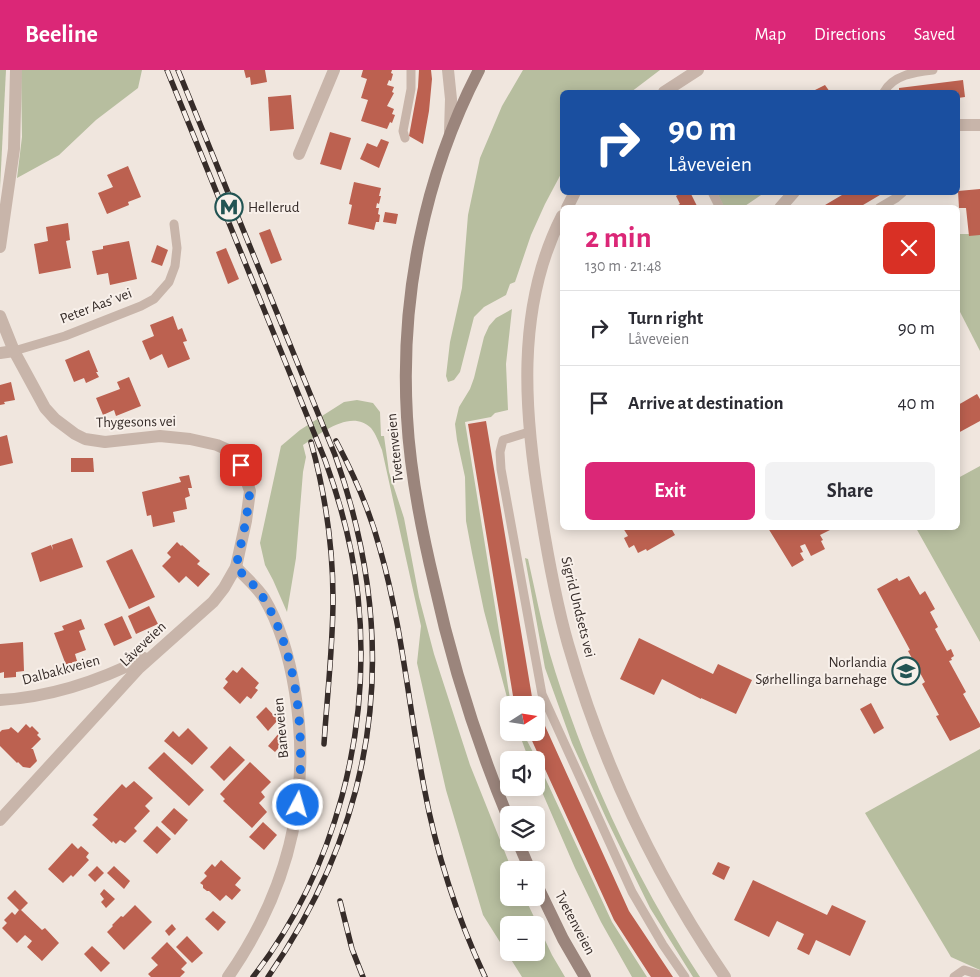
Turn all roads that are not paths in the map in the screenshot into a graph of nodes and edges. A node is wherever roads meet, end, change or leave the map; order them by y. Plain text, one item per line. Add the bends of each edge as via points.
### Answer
1 (16, 70) edge
2 (334, 70) edge
3 (411, 70) edge
4 (448, 70) edge
5 (479, 70) edge
6 (698, 70) edge
7 (933, 70) edge
8 (667, 90) edge
9 (886, 90) edge
10 (960, 125) edge
11 (980, 125) edge
12 (450, 133) junction
13 (405, 138) dead end
14 (299, 154) dead end
15 (900, 195) edge
16 (884, 205) edge
17 (560, 221) edge
18 (174, 224) dead end
19 (0, 247) edge
20 (0, 316) edge
21 (14, 351) junction
22 (0, 353) edge
23 (529, 432) junction
24 (241, 465) joint
25 (236, 567) junction
26 (156, 652) junction
27 (0, 700) edge
28 (504, 806) edge
29 (0, 820) edge
30 (545, 901) edge
31 (980, 975) edge
32 (228, 977) edge
33 (585, 977) edge
34 (685, 977) edge
35 (725, 977) edge
36 (954, 977) edge

1 - 19 street via 14,149
2 - 14 street
3 - 13 lane via 403,131
4 - 12 street
5 - 12 main road, Tvetenveien
6 - 8 street
7 - 9 lane via 897,78
10 - 11 street
12 - 28 main road, Tvetenveien via 428,200 413,277 406,336 409,441 423,530 450,650
15 - 16 lane
17 - 23 street, Sigrid Undsets vei via 547,252 533,303 528,337
18 - 21 lane, Peter Aas’ vei via 175,266 169,282 154,299 65,336
20 - 21 street, Thygesons vei
21 - 22 street, Peter Aas’ vei
21 - 24 street, Thygesons vei via 45,408 75,434 105,442 160,436 190,439 228,450
23 - 34 lane via 503,440 500,452 542,694 632,892
23 - 35 street, Sigrid Undsets vei via 537,493 558,599 568,643 596,728 624,798 656,864
24 - 25 street, Låveveien via 250,491
25 - 26 street, Låveveien via 213,602
25 - 32 street, Baneveien via 263,598 283,640 298,709 301,773 291,841 281,875 263,920
26 - 27 street, Dalbakkveien via 87,683 38,696
26 - 29 street, Låveveien
30 - 33 main road, Tvetenveien
31 - 36 lane via 964,970

